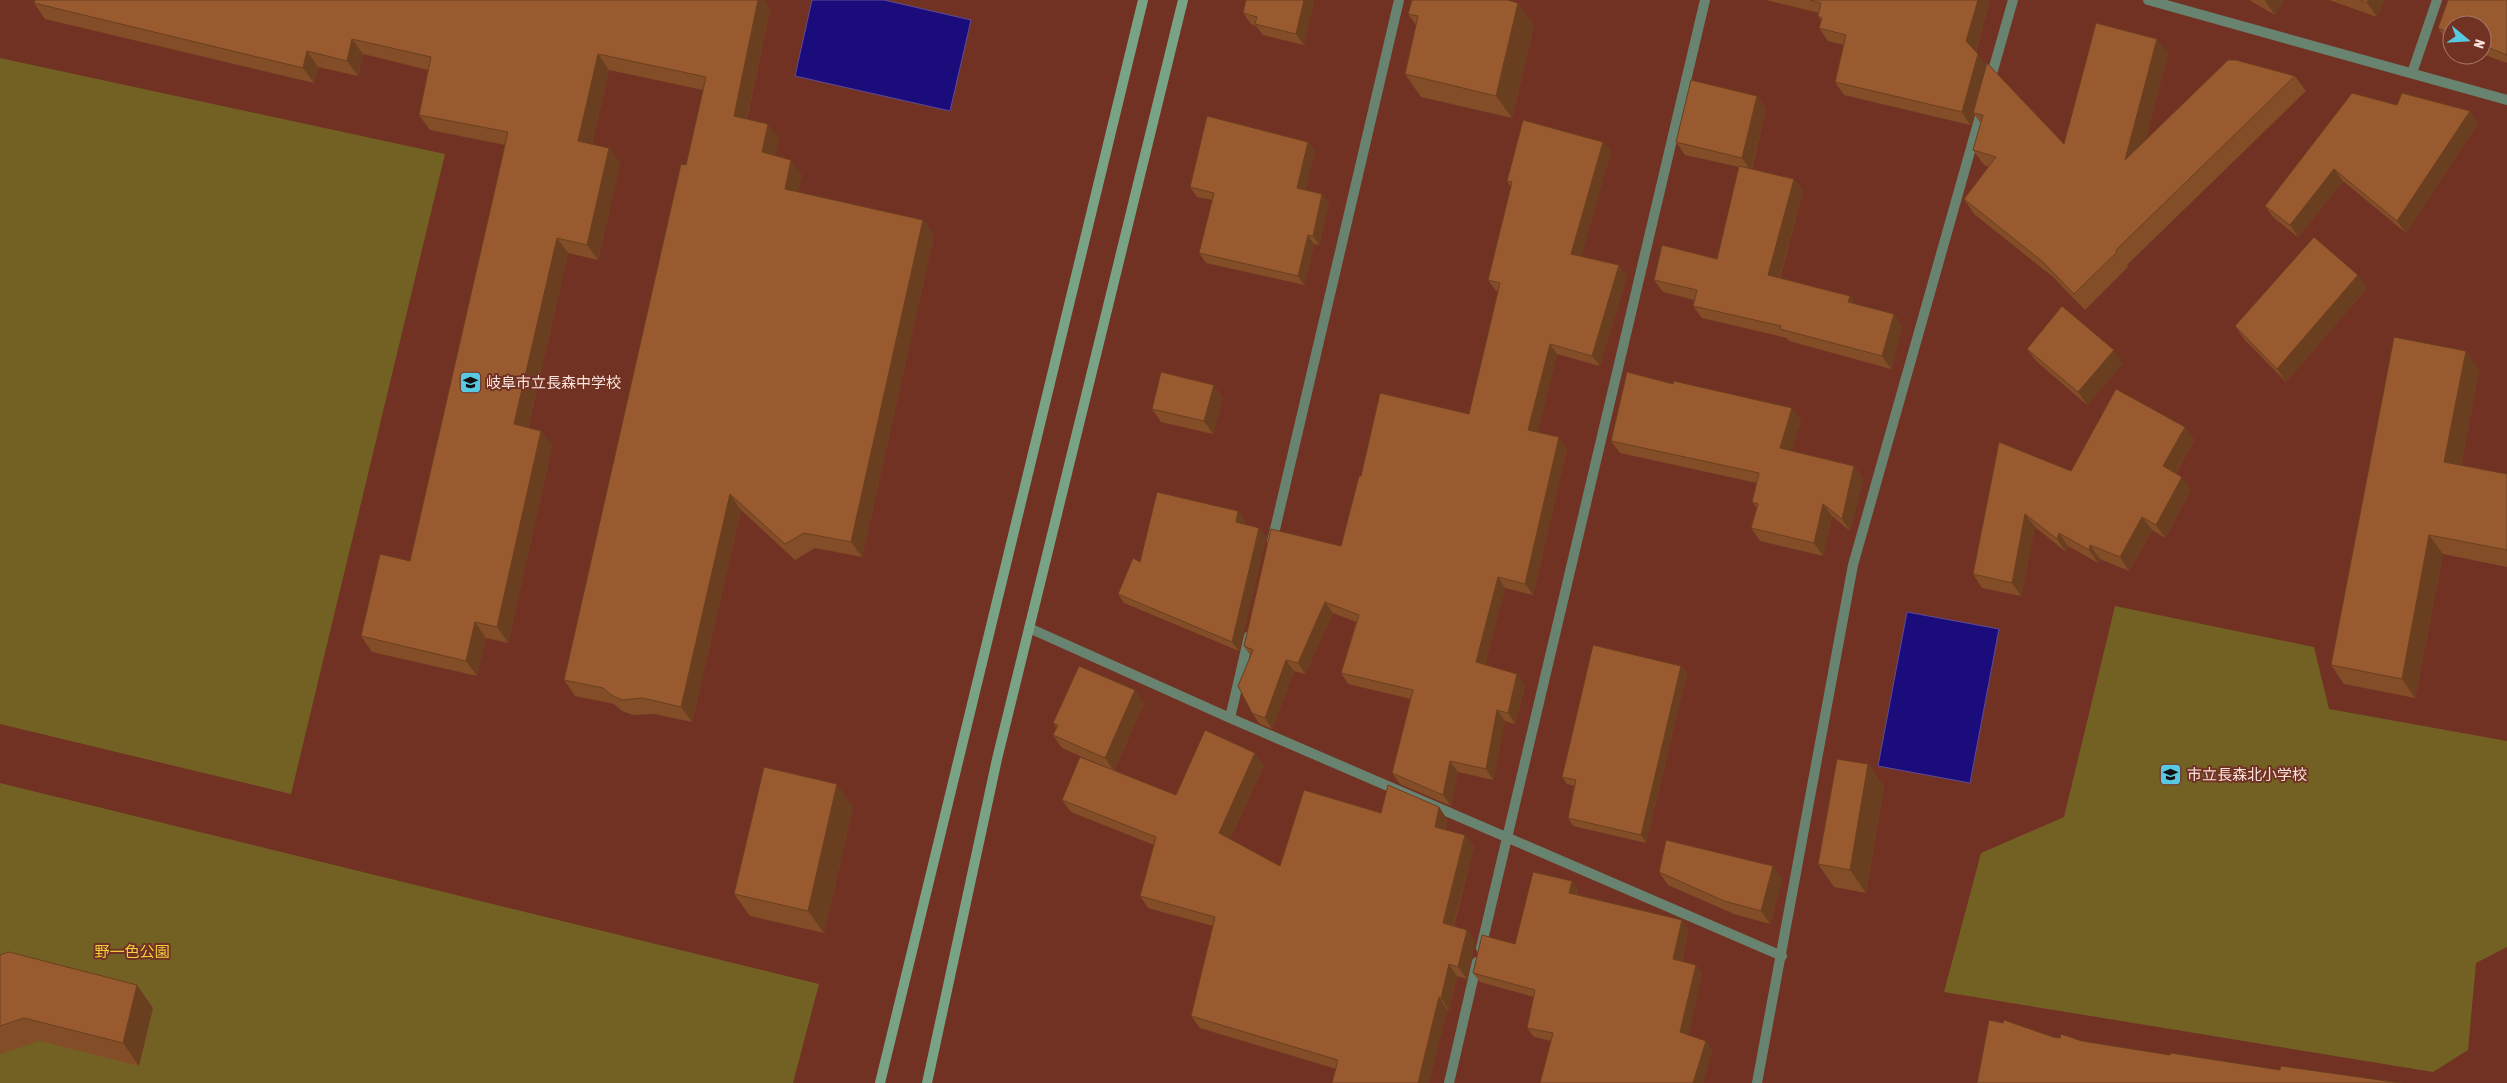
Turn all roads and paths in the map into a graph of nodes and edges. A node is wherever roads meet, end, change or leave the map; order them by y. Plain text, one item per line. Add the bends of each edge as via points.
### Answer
1 (1143, 0) edge
2 (1183, 0) edge
3 (1399, 0) edge
4 (1705, 0) edge
5 (2013, 0) edge
6 (2148, 0) edge
7 (2437, 0) edge
8 (2412, 73) junction
9 (2507, 100) edge
10 (1269, 555) edge
11 (1253, 622) edge
12 (1029, 628) junction
13 (1230, 718) junction
14 (1507, 836) junction
15 (1782, 956) junction
16 (880, 1083) edge
17 (927, 1083) edge
18 (1449, 1083) edge
19 (1757, 1083) edge

1 - 16 street
2 - 12 street
3 - 10 street
4 - 14 street
5 - 15 street via 1853,565
6 - 8 street
7 - 8 street
8 - 9 street
11 - 13 street
12 - 13 street
12 - 17 street via 997,759
13 - 14 street
14 - 15 street
14 - 18 street
15 - 19 street

